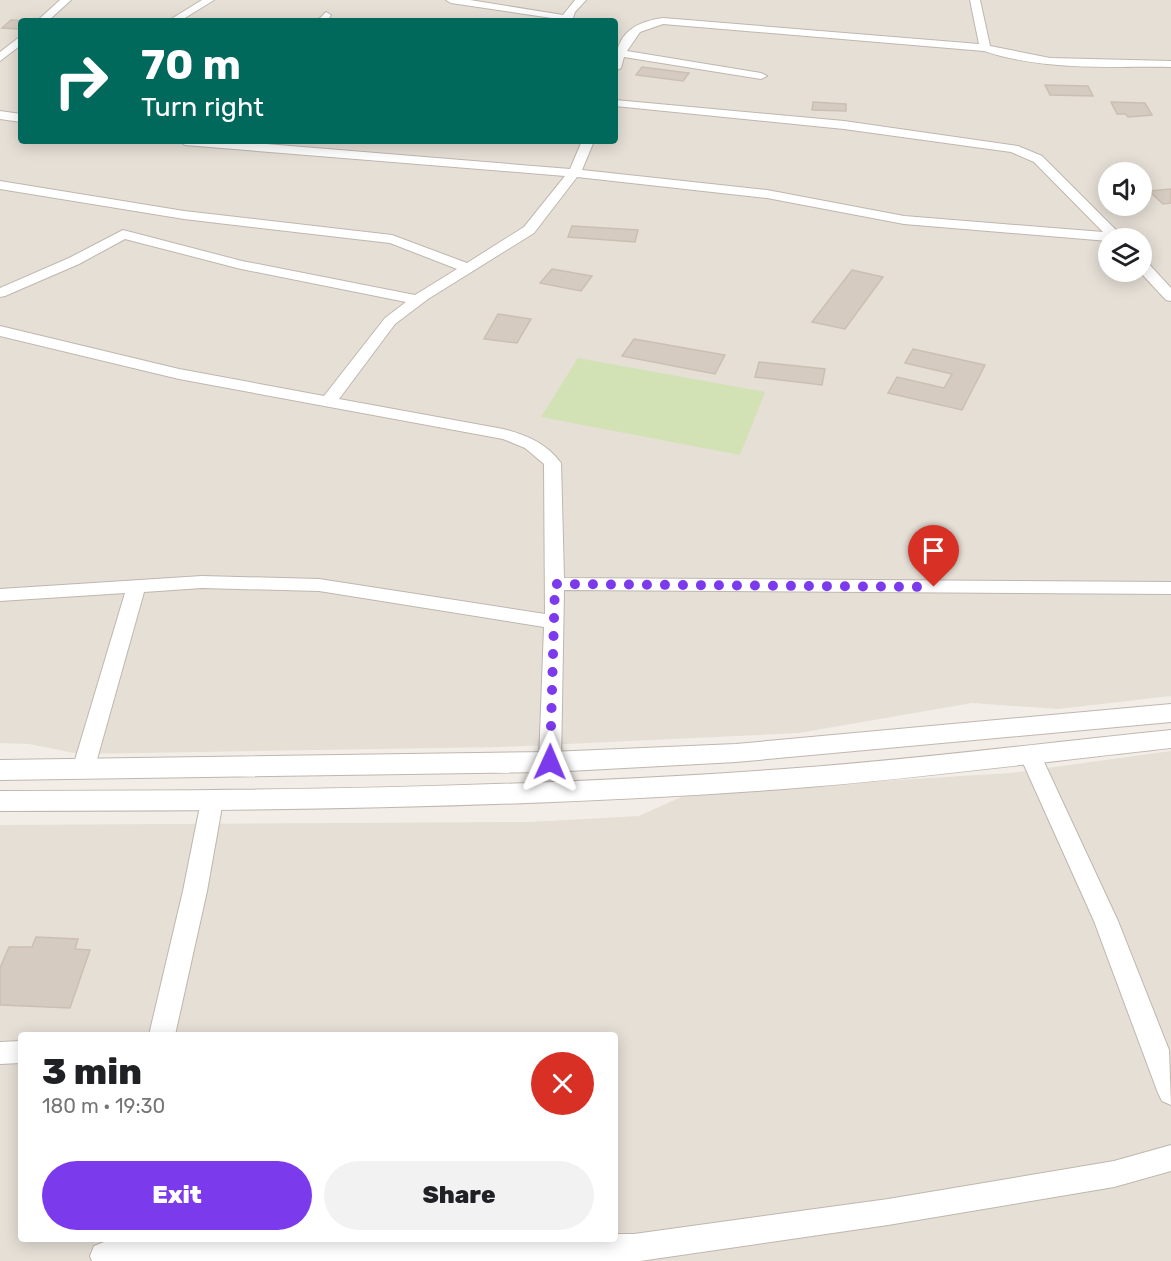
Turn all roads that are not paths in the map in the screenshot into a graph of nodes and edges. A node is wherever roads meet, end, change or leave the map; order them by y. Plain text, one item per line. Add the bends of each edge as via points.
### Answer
1 (66, 0) edge
2 (209, 0) edge
3 (451, 0) edge
4 (581, 0) edge
5 (975, 0) edge
6 (45, 18) edge
7 (178, 18) edge
8 (555, 18) edge
9 (568, 18) edge
10 (18, 42) edge
11 (985, 48) junction
12 (618, 51) edge
13 (618, 52) edge
14 (0, 57) edge
15 (1171, 64) edge
16 (761, 76) dead end
17 (618, 103) edge
18 (0, 115) edge
19 (18, 118) edge
20 (221, 144) edge
21 (587, 144) edge
22 (574, 173) junction
23 (0, 184) edge
24 (1106, 228) edge
25 (1098, 236) edge
26 (468, 268) junction
27 (1152, 276) edge
28 (0, 293) edge
29 (1171, 297) edge
30 (417, 300) junction
31 (0, 331) edge
32 (327, 403) junction
33 (555, 584) junction
34 (136, 586) junction
35 (1171, 588) edge
36 (0, 595) edge
37 (554, 622) junction
38 (1171, 713) edge
39 (1171, 739) edge
40 (1030, 754) junction
41 (550, 762) junction
42 (0, 770) edge
43 (83, 770) junction
44 (0, 801) edge
45 (212, 801) junction
46 (163, 1032) edge
47 (18, 1052) edge
48 (0, 1053) edge
49 (1171, 1093) edge
50 (1171, 1158) edge
51 (105, 1252) edge

1 - 6 street
2 - 7 street
3 - 8 street
4 - 9 street
5 - 11 street
10 - 14 street
11 - 12 street via 663,21 647,22 636,28
11 - 15 street via 1018,57
13 - 16 street
17 - 24 street via 844,125 1014,149 1038,159
18 - 19 street
20 - 22 street
21 - 22 street
22 - 25 street via 767,194 904,220
22 - 26 street via 529,230
23 - 26 street via 184,215 392,239
26 - 30 street
27 - 29 street
28 - 30 street via 74,261 123,234 241,265
30 - 32 street via 390,321
31 - 32 street via 179,374
32 - 33 street via 503,434 527,440 544,453 552,463
33 - 35 street
33 - 37 street
34 - 36 street
34 - 37 street via 202,582 319,585
34 - 43 street
37 - 41 street
38 - 41 street via 794,750
39 - 40 street
40 - 45 street via 783,779
40 - 49 street via 1080,861
41 - 43 street
42 - 43 street
44 - 45 street
45 - 46 street
47 - 48 street
50 - 51 street via 1102,1176 888,1212 634,1248

